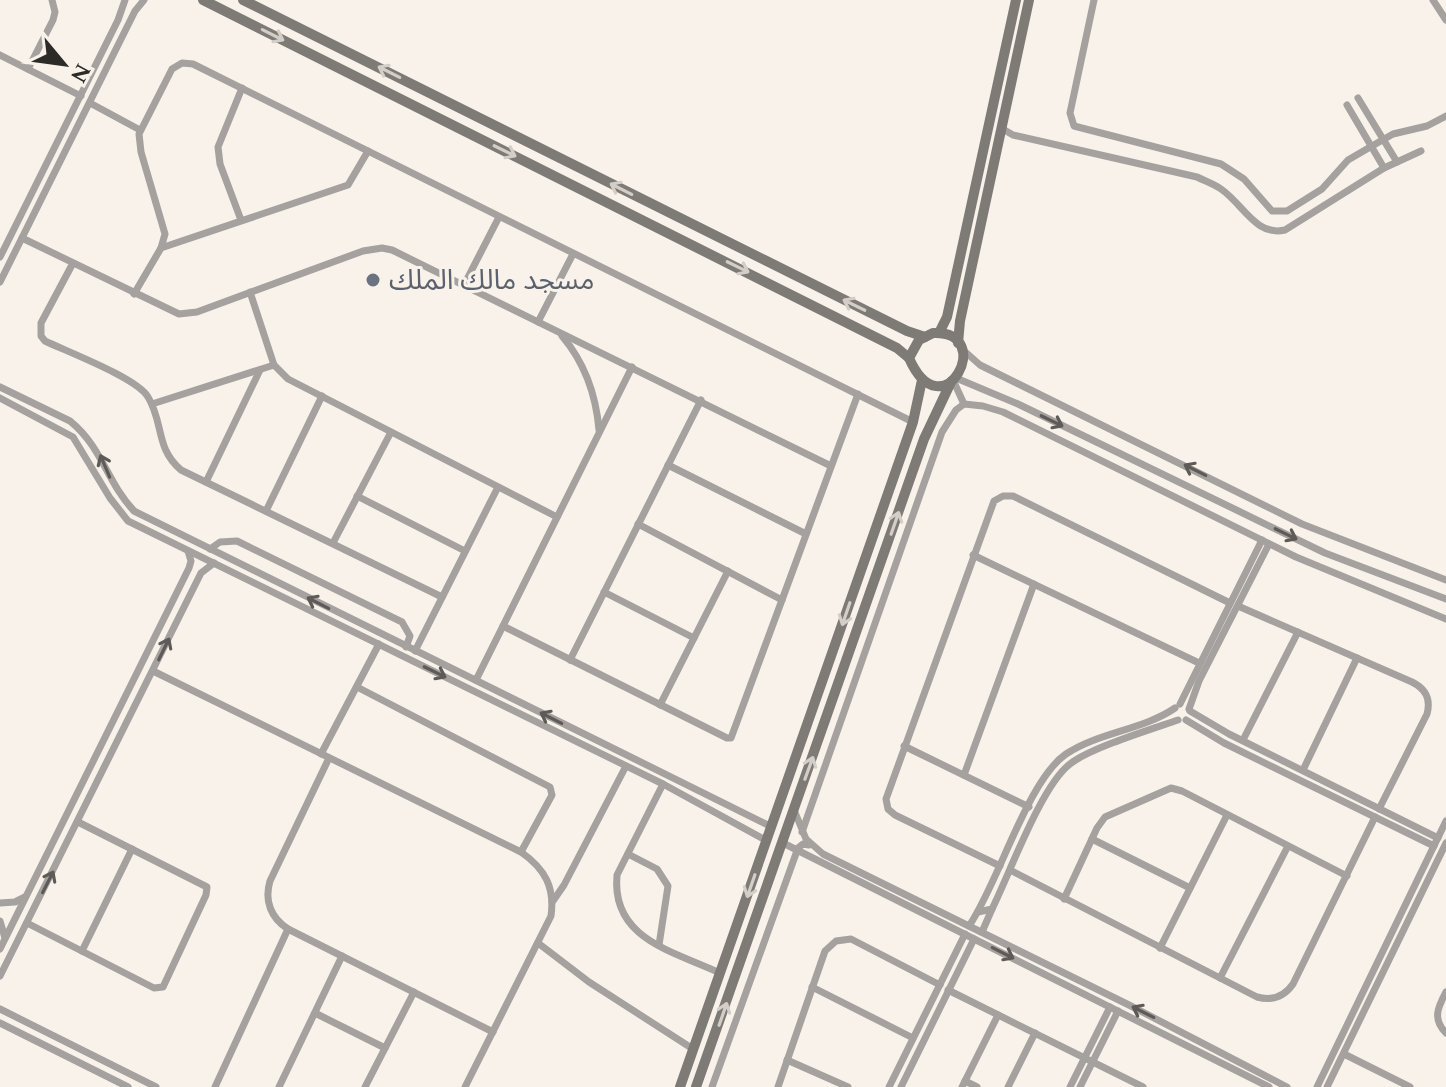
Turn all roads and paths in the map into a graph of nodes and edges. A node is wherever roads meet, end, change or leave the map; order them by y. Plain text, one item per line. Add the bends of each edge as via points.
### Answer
1 (52, 0) edge
2 (125, 0) edge
3 (144, 0) edge
4 (203, 0) edge
5 (243, 0) edge
6 (1094, 0) edge
7 (1433, 0) edge
8 (1015, 1) edge
9 (1029, 2) edge
10 (118, 20) junction
11 (1446, 20) edge
12 (128, 25) junction
13 (344, 50) junction
14 (0, 55) edge
15 (336, 67) junction
16 (28, 69) junction
17 (242, 88) junction
18 (81, 96) junction
19 (1358, 98) dead end
20 (90, 103) junction
21 (1347, 105) dead end
22 (1446, 116) edge
23 (1001, 128) junction
24 (140, 130) junction
25 (1383, 140) junction
26 (1372, 146) junction
27 (368, 151) junction
28 (1421, 151) dead end
29 (1397, 162) junction
30 (1384, 168) junction
31 (499, 217) junction
32 (241, 220) junction
33 (22, 238) junction
34 (161, 248) junction
35 (573, 254) junction
36 (0, 257) edge
37 (73, 263) junction
38 (0, 282) edge
39 (464, 285) junction
40 (955, 285) junction
41 (968, 286) junction
42 (250, 292) junction
43 (134, 294) junction
44 (538, 322) junction
45 (558, 331) junction
46 (939, 333) junction
47 (925, 337) junction
48 (960, 346) junction
49 (909, 358) junction
50 (274, 365) junction
51 (632, 367) junction
52 (260, 370) junction
53 (922, 380) junction
54 (953, 380) junction
55 (1026, 386) junction
56 (0, 387) edge
57 (858, 394) junction
58 (322, 396) junction
59 (20, 397) junction
60 (0, 398) edge
61 (701, 400) junction
62 (152, 404) junction
63 (964, 404) junction
64 (1018, 404) junction
65 (16, 406) junction
66 (913, 422) junction
67 (391, 432) junction
68 (600, 432) junction
69 (668, 465) junction
70 (831, 466) junction
71 (206, 482) junction
72 (498, 487) junction
73 (357, 496) junction
74 (266, 511) junction
75 (557, 517) junction
76 (638, 524) junction
77 (806, 534) junction
78 (1265, 542) junction
79 (333, 543) junction
80 (210, 549) junction
81 (188, 551) junction
82 (465, 551) junction
83 (973, 555) junction
84 (214, 563) junction
85 (728, 571) junction
86 (1446, 580) edge
87 (1034, 584) junction
88 (604, 592) junction
89 (442, 597) junction
90 (1446, 599) edge
91 (782, 600) junction
92 (1234, 604) junction
93 (1446, 619) edge
94 (357, 622) junction
95 (503, 626) junction
96 (353, 631) junction
97 (1298, 632) junction
98 (694, 638) junction
99 (379, 644) junction
100 (406, 647) junction
101 (415, 651) junction
102 (1357, 658) junction
103 (570, 660) junction
104 (1199, 663) junction
105 (153, 671) junction
106 (476, 680) junction
107 (357, 687) junction
108 (660, 705) junction
109 (1178, 706) junction
110 (1190, 710) junction
111 (1182, 720) junction
112 (1243, 740) junction
113 (904, 746) junction
114 (325, 756) junction
115 (626, 766) junction
116 (1303, 770) junction
117 (964, 775) junction
118 (663, 784) junction
119 (1029, 807) junction
120 (794, 810) junction
121 (735, 811) junction
122 (1377, 813) junction
123 (1227, 815) junction
124 (731, 820) junction
125 (1446, 821) edge
126 (78, 822) junction
127 (772, 827) junction
128 (802, 832) junction
129 (1092, 839) junction
130 (767, 841) junction
131 (1436, 842) junction
132 (783, 843) junction
133 (809, 845) junction
134 (1288, 846) junction
135 (1445, 847) edge
136 (132, 849) junction
137 (797, 851) junction
138 (521, 852) junction
139 (628, 854) junction
140 (1000, 866) junction
141 (1010, 870) junction
142 (1347, 876) junction
143 (1190, 888) junction
144 (26, 896) junction
145 (1064, 899) junction
146 (553, 902) junction
147 (910, 902) junction
148 (0, 903) edge
149 (992, 909) junction
150 (978, 912) junction
151 (0, 921) edge
152 (27, 923) junction
153 (969, 926) junction
154 (288, 929) junction
155 (982, 932) junction
156 (965, 934) junction
157 (974, 939) junction
158 (4, 940) junction
159 (538, 943) junction
160 (659, 945) junction
161 (1160, 948) junction
162 (0, 949) edge
163 (82, 951) junction
164 (342, 956) junction
165 (1052, 967) junction
166 (720, 973) junction
167 (0, 976) edge
168 (1048, 976) junction
169 (1220, 978) junction
170 (940, 985) junction
171 (812, 987) junction
172 (948, 990) junction
173 (414, 992) junction
174 (1446, 992) edge
175 (0, 1009) edge
176 (1114, 1009) junction
177 (315, 1013) junction
178 (998, 1015) junction
179 (0, 1023) edge
180 (493, 1032) junction
181 (1035, 1033) junction
182 (1446, 1033) edge
183 (913, 1038) junction
184 (695, 1043) junction
185 (712, 1044) junction
186 (385, 1048) junction
187 (1344, 1054) junction
188 (787, 1060) junction
189 (1089, 1060) junction
190 (713, 1084) edge
191 (964, 1084) edge
192 (128, 1087) edge
193 (156, 1087) edge
194 (215, 1087) edge
195 (279, 1087) edge
196 (365, 1087) edge
197 (465, 1087) edge
198 (680, 1087) edge
199 (696, 1087) edge
200 (722, 1087) edge
201 (778, 1087) edge
202 (848, 1087) edge
203 (889, 1087) edge
204 (901, 1087) edge
205 (977, 1087) edge
206 (1008, 1087) edge
207 (1070, 1087) edge
208 (1080, 1087) edge
209 (1143, 1087) edge
210 (1269, 1087) edge
211 (1287, 1087) edge
212 (1317, 1087) edge
213 (1327, 1087) edge
214 (1410, 1087) edge

1 - 16 street via 53,20
2 - 10 street
3 - 12 street
4 -> 15 street
5 - 13 street
6 - 26 street via 1070,113 1077,128 1221,164 1276,212 1287,211 1322,189 1348,160
7 - 11 street
8 - 9 street
8 - 40 street
9 - 23 street
10 - 12 street
10 - 18 street
12 - 20 street
13 - 15 street
47 -> 13 street
14 - 16 street
15 -> 49 street via 783,289
16 - 18 street
17 - 24 street via 193,64 176,66
17 - 27 street
17 - 32 street via 218,147
18 - 36 street
19 - 25 street
20 - 24 street
20 - 33 street
21 - 26 street
22 - 25 street
23 - 30 street via 1197,177 1222,190 1273,232 1291,227
23 - 41 street
24 - 34 street via 141,152 165,227
25 - 26 street
25 - 29 street
26 - 30 street
27 - 31 street
27 - 32 street via 348,185
28 - 29 street
29 - 30 street
31 - 35 street
31 - 39 street
32 - 34 street
33 - 37 street
33 - 38 street
34 - 43 street
35 - 44 street
35 - 57 street
37 - 43 street
37 - 62 street via 41,323 41,336 139,386
39 - 42 street via 382,248
39 - 44 street
40 - 41 street
40 - 46 street
41 - 48 street via 958,328
42 - 43 street via 179,314
42 - 50 street
44 - 45 street
45 - 51 street
45 - 68 street via 588,378
46 - 47 street
46 - 48 street
47 - 49 street
48 - 54 street via 963,365
48 - 55 street via 980,365
49 - 53 street
50 - 52 street
50 - 58 street via 288,379
51 - 61 street
51 - 68 street
52 - 62 street
52 - 71 street
53 - 54 street via 936,386
53 - 66 street
54 - 63 street
54 - 64 street
120 -> 54 street via 924,439
55 - 64 street
86 -> 55 street via 1302,524
56 - 59 street
57 - 66 street
57 - 70 street
58 - 67 street
58 - 74 street
59 - 65 street
80 -> 59 street via 134,511 79,429
60 - 65 street
61 - 69 street
61 - 70 street
62 - 71 street via 164,451 181,470
63 - 78 street via 1003,412
63 - 128 street via 942,432
64 -> 90 street via 1325,553
65 - 81 street via 73,437 128,521
66 -> 127 street
67 - 72 street
67 - 73 street
68 - 75 street
69 - 76 street
69 - 77 street
70 - 77 street
71 - 74 street
72 - 75 street
72 - 82 street
73 - 79 street
73 - 82 street
74 - 79 street
75 - 95 street
76 - 85 street
76 - 88 street
77 - 91 street
78 - 92 street
78 - 93 street
79 - 89 street
94 -> 80 street
80 - 100 street via 237,541 402,622 410,636
81 - 84 street
81 - 144 street via 189,568
82 - 89 street
83 - 87 street
83 - 92 street via 991,505 1013,496
83 - 113 street
84 - 96 street
105 -> 84 street via 201,573
85 - 91 street
85 - 98 street
87 - 104 street
87 - 117 street
88 - 98 street
88 - 103 street
89 - 101 street
91 - 108 street via 733,736 727,738
92 - 97 street
92 - 104 street
92 - 110 street
94 - 96 street
94 - 100 street
95 - 103 street
95 - 106 street
96 - 99 street
97 - 102 street
97 - 112 street
98 - 108 street
99 - 107 street
99 -> 115 street
100 - 101 street
101 - 106 street
102 - 116 street
102 - 122 street via 1419,685 1428,698 1427,714
103 - 108 street
104 - 109 street
105 - 114 street
105 - 126 street
121 -> 106 street
107 - 114 street
107 - 138 street via 550,787 552,795
109 - 110 street
109 - 111 street via 1174,715
109 - 119 street via 1070,751 1049,770
110 - 111 street
110 - 112 street
111 - 122 street
111 - 141 street via 1083,756 1063,769
112 - 116 street
113 - 117 street
113 - 140 street via 886,799 888,809
114 - 138 street
114 - 154 street via 268,886 270,909
115 - 118 street
115 - 146 street
116 - 122 street
117 - 119 street
118 - 124 street
118 - 139 street
119 - 140 street
120 - 128 street
120 - 132 street
121 - 124 street
121 - 127 street
122 - 131 street
122 - 142 street
123 - 129 street via 1182,791 1165,789 1105,817
123 - 134 street
123 - 143 street
124 - 130 street
125 - 131 street
126 - 136 street
152 -> 126 street
127 - 130 street
128 - 133 street
129 - 143 street
129 - 145 street
130 -> 166 street
131 - 212 street
132 - 137 street
185 -> 132 street
133 - 137 street via 800,845
133 - 147 street
134 - 142 street
134 - 169 street
135 - 187 street
136 - 163 street
136 - 163 street via 204,884 208,891 163,987 154,988
137 - 147 street
137 - 190 street
138 - 146 street via 545,873
139 - 160 street via 657,869 668,886
139 - 160 street via 617,875 619,907 637,933
140 - 150 street
141 - 145 street
141 - 149 street
142 - 169 street via 1285,993 1264,999
143 - 161 street
144 - 148 street
144 - 158 street
145 - 161 street
146 - 159 street
147 - 153 street
147 - 156 street
149 - 150 street
149 - 155 street
150 - 153 street
151 - 158 street
152 - 163 street
152 - 167 street
153 - 155 street
154 - 164 street
154 - 194 street
155 - 165 street
156 - 157 street
156 - 170 street
157 -> 168 street
157 - 172 street
158 - 162 street
159 - 180 street
159 - 184 street via 589,982
160 - 166 street
161 - 169 street
164 - 173 street
164 - 177 street
165 - 168 street
211 -> 165 street
166 - 184 street
168 - 176 street
170 - 171 street via 846,939 828,947
170 - 183 street
171 - 183 street
171 - 188 street
172 - 178 street
172 - 204 street
173 - 180 street
173 - 186 street
174 - 182 street via 1437,1017
175 - 193 street
176 - 189 street
176 - 210 street
177 - 186 street
177 - 195 street
178 - 181 street
178 - 191 street
179 - 192 street
180 - 197 street
181 - 189 street
181 - 206 street
183 - 203 street
184 - 185 street
184 - 198 street
185 - 199 street
186 - 196 street
187 - 213 street
187 - 214 street
188 - 201 street
188 - 202 street
189 - 207 street
189 - 208 street
189 - 209 street
190 - 200 street
191 - 205 street

